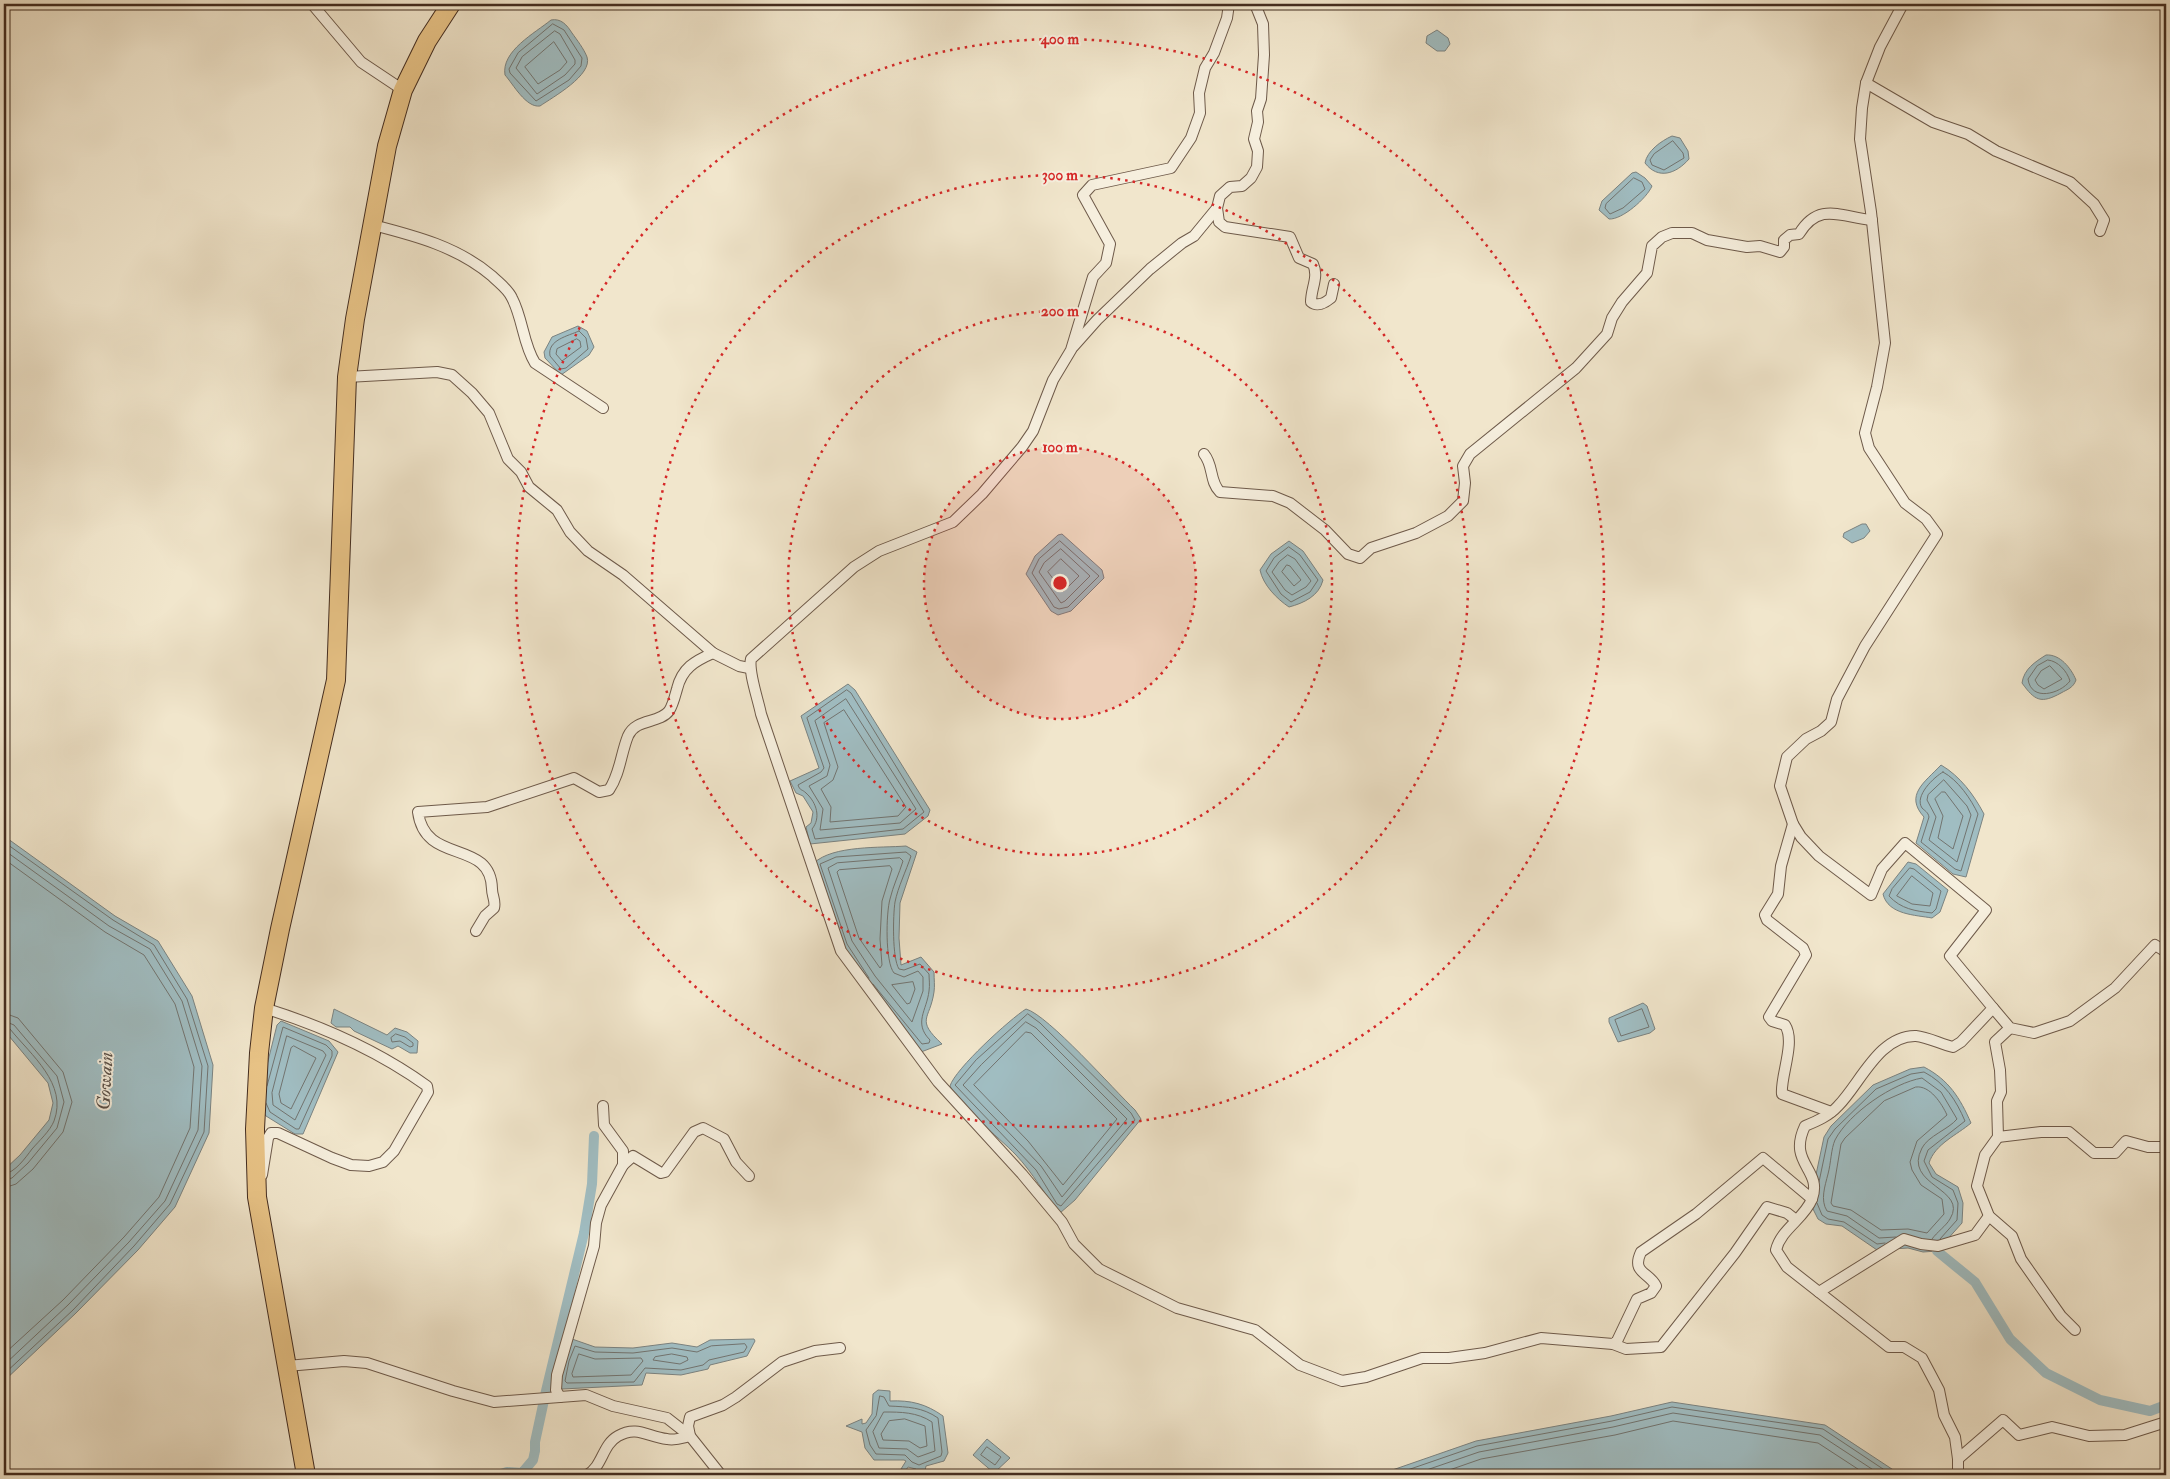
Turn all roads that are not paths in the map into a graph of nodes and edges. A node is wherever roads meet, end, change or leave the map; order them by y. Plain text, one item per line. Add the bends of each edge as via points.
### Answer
1 (312, 4) edge
2 (451, 4) edge
3 (1229, 4) edge
4 (1255, 4) edge
5 (1903, 4) edge
6 (1866, 83) junction
7 (403, 90) junction
8 (1216, 208) junction
9 (1872, 220) junction
10 (373, 225) junction
11 (2100, 231) dead end
12 (1334, 284) dead end
13 (1071, 350) junction
14 (348, 377) junction
15 (603, 408) dead end
16 (1204, 454) dead end
17 (713, 653) junction
18 (749, 668) junction
19 (1793, 824) junction
20 (476, 931) dead end
21 (2166, 946) edge
22 (264, 1008) junction
23 (1993, 1008) junction
24 (2010, 1028) junction
25 (603, 1106) dead end
26 (1831, 1112) junction
27 (1998, 1137) junction
28 (2166, 1147) edge
29 (623, 1165) junction
30 (750, 1176) dead end
31 (257, 1197) junction
32 (1812, 1199) junction
33 (1989, 1216) junction
34 (1796, 1220) junction
35 (1820, 1292) junction
36 (2075, 1330) dead end
37 (1613, 1344) junction
38 (840, 1348) dead end
39 (287, 1366) junction
40 (560, 1397) junction
41 (2166, 1422) edge
42 (690, 1436) junction
43 (1958, 1459) junction
44 (306, 1475) edge
45 (587, 1475) edge
46 (722, 1475) edge
47 (1958, 1475) edge

1 - 7 street via 361,62
2 - 7 highway via 427,41
3 - 13 street via 1227,18 1205,68 1199,93 1200,113 1190,138 1171,168 1092,185 1083,195 1110,244 1106,264 1093,277
4 - 8 street via 1263,24 1264,55 1254,139 1258,151 1257,167 1242,186 1230,187 1220,196
5 - 6 street via 1880,46
6 - 9 street via 1860,140
6 - 11 street via 1933,122 1968,134 1996,151 2070,182 2101,212 2104,220
7 - 10 highway via 387,146
8 - 12 street via 1219,222 1225,227 1290,237 1299,258 1313,264 1316,270 1311,296 1313,304 1321,304 1331,298
8 - 13 street via 1194,236 1150,269
9 - 16 street via 1831,212 1820,214 1808,220 1800,234 1790,235 1784,240 1780,252 1760,246 1707,240 1692,233 1672,233 1662,237 1652,246 1647,272 1622,302 1607,334 1576,368 1470,454 1463,466 1463,501 1448,516 1416,533 1371,548 1360,558 1348,554 1325,530 1290,503 1273,496 1220,492 1213,481 1211,462
9 - 19 street via 1885,344 1864,433 1869,448 1905,502 1926,519 1936,534 1865,646 1837,699 1830,722 1787,756 1780,786
10 - 14 highway via 355,319
10 - 15 street via 424,238 480,266 512,297 535,363
13 - 18 street via 1053,380 1033,431 982,494 953,522 879,551 854,568 751,658
14 - 17 street via 437,372 452,375 489,413 508,459 521,472 529,487 557,510 570,532 588,551 622,575
14 - 22 highway via 336,680
17 - 18 street
17 - 20 street via 685,669 670,710 662,718 643,722 628,735 609,790 599,792 574,778 487,807 418,812 420,827 428,837 442,847 479,861 492,875 494,908
18 - 37 street via 761,714 841,951 938,1082 1022,1174 1062,1222 1074,1244 1099,1269 1176,1308 1255,1330 1300,1365 1342,1381 1366,1377 1422,1358 1485,1354 1542,1338
19 - 23 street via 1819,856 1871,895 1882,869 1905,843 1986,910 1950,956
19 - 26 street via 1781,866 1778,894 1765,915 1803,948 1806,955 1769,1017 1785,1025 1788,1031 1788,1058 1782,1094
21 - 24 street via 2163,950 2155,945 2115,988 2070,1021 2034,1033
22 - 31 highway via 255,1129
22 - 31 street via 359,1044 404,1070 426,1086 428,1092 394,1151 383,1162 369,1166 345,1163 272,1132 268,1138
23 - 24 street
23 - 26 street via 1953,1047 1916,1036 1893,1041 1870,1063
24 - 27 street via 1996,1042 2001,1084 1997,1101
25 - 29 street via 604,1124 623,1151
26 - 32 street via 1805,1126 1799,1139 1800,1156 1812,1176
27 - 28 street via 2069,1132 2094,1153 2114,1153 2126,1141 2148,1147
27 - 33 street via 1985,1155 1977,1186
29 - 30 street via 633,1156 661,1173 665,1172 694,1132 703,1128 724,1139 736,1162
29 - 40 street via 596,1223 594,1246 560,1361 556,1390
31 - 39 highway
32 - 34 street
32 - 37 street via 1763,1158 1696,1214 1641,1252 1639,1267 1656,1286 1651,1293 1637,1299
33 - 35 street via 1975,1235 1938,1246 1904,1239
33 - 36 street via 2012,1236 2021,1258 2061,1316
34 - 35 street via 1778,1240 1776,1250 1787,1267
34 - 37 street via 1787,1213 1767,1207 1735,1254 1661,1347 1626,1350
35 - 43 street via 1889,1347 1904,1347 1922,1358 1939,1390 1944,1414 1955,1437
38 - 42 street via 815,1351 782,1362 723,1405 690,1417
39 - 40 street via 344,1361 368,1363 494,1402
39 - 44 highway
40 - 42 street via 586,1395 612,1406 650,1413 666,1418
41 - 43 street via 2125,1435 2089,1436 2052,1427 2019,1435 2002,1420
42 - 45 street via 666,1440 640,1430 628,1431 610,1442 596,1467
42 - 46 street
43 - 47 street

